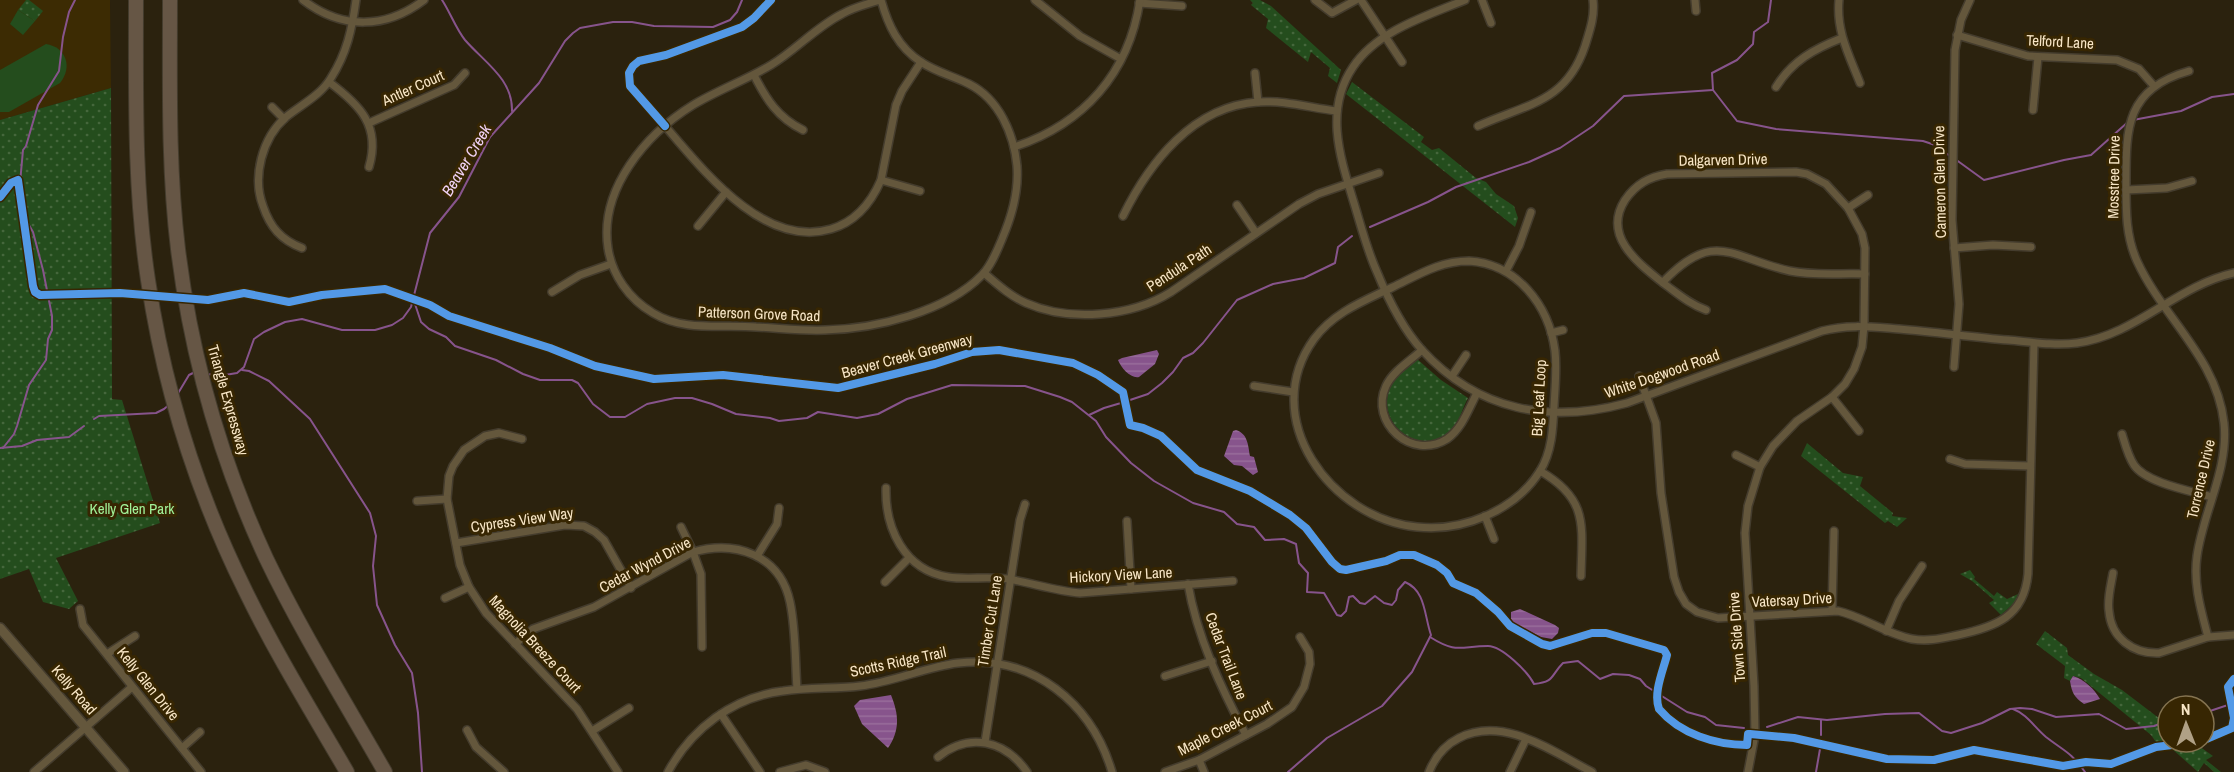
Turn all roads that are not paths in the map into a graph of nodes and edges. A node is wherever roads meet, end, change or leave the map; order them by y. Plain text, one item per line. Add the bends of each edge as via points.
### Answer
1 (136, 0) edge
2 (170, 0) edge
3 (303, 0) edge
4 (356, 0) edge
5 (424, 0) edge
6 (881, 0) edge
7 (1035, 0) edge
8 (1316, 0) edge
9 (1356, 0) edge
10 (1361, 0) edge
11 (1465, 0) edge
12 (1482, 0) edge
13 (1593, 0) edge
14 (1695, 0) edge
15 (1839, 0) edge
16 (1970, 0) edge
17 (1139, 2) edge
18 (1182, 6) dead end
19 (1696, 11) dead end
20 (353, 23) junction
21 (1491, 23) dead end
22 (1957, 35) junction
23 (1384, 37) junction
24 (1842, 38) junction
25 (2038, 57) junction
26 (1121, 60) junction
27 (921, 62) junction
28 (1402, 62) dead end
29 (2189, 71) dead end
30 (465, 73) dead end
31 (1255, 73) dead end
32 (754, 75) junction
33 (329, 81) junction
34 (1860, 82) dead end
35 (2154, 86) junction
36 (1776, 87) dead end
37 (1258, 102) junction
38 (272, 107) dead end
39 (2033, 110) dead end
40 (1336, 111) junction
41 (284, 119) junction
42 (369, 123) junction
43 (665, 126) junction
44 (1478, 126) dead end
45 (803, 130) dead end
46 (1014, 147) junction
47 (369, 167) dead end
48 (1379, 173) dead end
49 (881, 180) junction
50 (2192, 181) dead end
51 (1348, 185) junction
52 (2126, 190) junction
53 (920, 191) dead end
54 (726, 192) junction
55 (1868, 195) dead end
56 (1237, 205) dead end
57 (1848, 208) junction
58 (1531, 212) dead end
59 (1123, 216) dead end
60 (698, 226) dead end
61 (1256, 233) junction
62 (2031, 247) dead end
63 (302, 248) dead end
64 (1954, 248) junction
65 (611, 264) junction
66 (1506, 271) junction
67 (984, 273) junction
68 (2234, 273) edge
69 (1864, 274) junction
70 (1663, 282) junction
71 (1386, 291) junction
72 (552, 292) dead end
73 (2163, 305) junction
74 (1706, 310) dead end
75 (1864, 326) junction
76 (1563, 330) dead end
77 (1551, 333) junction
78 (1957, 335) junction
79 (2034, 342) junction
80 (1422, 350) junction
81 (1466, 356) dead end
82 (1954, 367) dead end
83 (1452, 376) junction
84 (1639, 376) dead end
85 (1254, 386) dead end
86 (1293, 392) junction
87 (1477, 393) junction
88 (1646, 395) junction
89 (1832, 397) junction
90 (1554, 413) junction
91 (1859, 432) dead end
92 (2122, 434) dead end
93 (522, 439) dead end
94 (1736, 455) dead end
95 (1950, 459) dead end
96 (2030, 466) junction
97 (1760, 467) junction
98 (1540, 471) junction
99 (886, 488) dead end
100 (2212, 497) junction
101 (447, 499) junction
102 (417, 501) dead end
103 (1025, 504) dead end
104 (779, 508) dead end
105 (1485, 516) junction
106 (1126, 521) dead end
107 (681, 527) dead end
108 (1834, 531) dead end
109 (1494, 539) dead end
110 (456, 543) junction
111 (693, 552) junction
112 (758, 556) junction
113 (909, 558) junction
114 (1922, 566) dead end
115 (2113, 573) dead end
116 (1581, 576) dead end
117 (1010, 580) junction
118 (1233, 581) dead end
119 (885, 582) dead end
120 (1188, 584) junction
121 (469, 587) junction
122 (631, 588) junction
123 (1131, 589) junction
124 (445, 598) dead end
125 (80, 609) dead end
126 (1832, 611) junction
127 (1750, 616) junction
128 (0, 628) edge
129 (1886, 631) junction
130 (2234, 634) edge
131 (135, 636) dead end
132 (1300, 637) dead end
133 (2208, 637) junction
134 (515, 644) junction
135 (702, 647) dead end
136 (107, 654) junction
137 (1212, 661) junction
138 (997, 664) junction
139 (1165, 676) dead end
140 (132, 687) junction
141 (797, 689) junction
142 (629, 708) dead end
143 (721, 714) junction
144 (86, 727) junction
145 (467, 730) dead end
146 (592, 731) junction
147 (200, 732) dead end
148 (1246, 735) junction
149 (1526, 739) junction
150 (985, 742) junction
151 (182, 748) junction
152 (938, 757) dead end
153 (1199, 760) junction
154 (34, 772) edge
155 (124, 772) edge
156 (201, 772) edge
157 (346, 772) edge
158 (386, 772) edge
159 (504, 772) edge
160 (618, 772) edge
161 (668, 772) edge
162 (760, 772) edge
163 (780, 772) edge
164 (825, 772) edge
165 (1027, 772) edge
166 (1112, 772) edge
167 (1165, 772) edge
168 (1204, 772) edge
169 (1429, 772) edge
170 (1510, 772) edge
171 (1592, 772) edge
172 (1748, 772) edge

1 - 157 highway via 138,162 148,278 179,422 224,545 257,615
2 - 158 highway, Triangle Expressway via 171,152 176,225 195,347 209,403 254,530 283,590
3 - 20 street via 321,12
4 - 20 street
5 - 20 street via 393,18
6 - 27 street, Patterson Grove Road via 891,29 903,47
6 - 32 street, Patterson Grove Road via 834,19
7 - 26 street via 1080,36
8 - 9 street via 1332,13
10 - 23 street
11 - 23 street, White Dogwood Road
12 - 21 street
13 - 44 street via 1592,20 1581,57 1562,86 1540,101
14 - 19 street
15 - 24 street
16 - 22 street, Cameron Glen Drive
17 - 18 street
17 - 26 street via 1133,33
20 - 33 street via 346,52
22 - 25 street, Telford Lane
22 - 64 street, Cameron Glen Drive
23 - 28 street
23 - 40 street, White Dogwood Road via 1352,69
24 - 34 street
24 - 36 street via 1800,59
25 - 35 street, Telford Lane via 2117,60 2139,69
25 - 39 street
26 - 46 street via 1107,83 1076,115 1047,134
27 - 46 street, Patterson Grove Road via 987,96 1002,115
27 - 49 street via 896,105
29 - 35 street, Mosstree Drive
30 - 42 street, Antler Court via 454,86
31 - 37 street
32 - 43 street, Patterson Grove Road via 692,106
32 - 45 street via 776,111
33 - 41 street
33 - 42 street via 354,102
35 - 52 street, Mosstree Drive via 2138,105 2129,126
37 - 40 street
37 - 59 street via 1205,118 1184,134 1149,171
38 - 41 street
40 - 51 street, White Dogwood Road via 1337,146
41 - 63 street via 261,160 260,197 276,232 287,243
42 - 47 street via 373,144
43 - 54 street
43 - 65 street, Patterson Grove Road via 635,159 615,193 607,225
46 - 67 street, Patterson Grove Road via 1014,203
48 - 51 street, Pendula Path
49 - 53 street
49 - 54 street via 870,201 850,220 816,232 778,227
50 - 52 street via 2166,189
51 - 61 street, Pendula Path via 1305,200
51 - 71 street, White Dogwood Road via 1371,259
52 - 73 street, Mosstree Drive via 2132,250
54 - 60 street
55 - 57 street
56 - 61 street
57 - 69 street, Dalgarven Drive via 1864,242
57 - 70 street, Dalgarven Drive via 1819,179 1796,172 1653,177 1635,188 1623,203 1619,230 1630,256
58 - 66 street
61 - 67 street, Pendula Path via 1164,297 1122,312 1074,313 1038,307 1017,299
62 - 64 street
64 - 78 street, Cameron Glen Drive via 1959,304
65 - 67 street, Patterson Grove Road via 636,300 673,322 802,330 854,328 904,317 950,298
65 - 72 street via 580,275
66 - 71 street, Big Leaf Loop via 1475,261 1448,262
66 - 77 street, Big Leaf Loop via 1528,289
68 - 73 street, White Dogwood Road via 2201,284
69 - 70 street via 1800,273 1737,253 1714,251 1688,259
69 - 75 street, Dalgarven Drive
70 - 74 street, Dalgarven Drive via 1692,305
71 - 80 street, White Dogwood Road
71 - 86 street, Big Leaf Loop via 1343,312 1322,329 1302,361
73 - 79 street, White Dogwood Road via 2130,326 2098,338 2075,343
73 - 100 street, Torrence Drive via 2205,363 2218,394 2224,444
75 - 78 street, White Dogwood Road
75 - 88 street, White Dogwood Road via 1822,331
75 - 89 street, Town Side Drive via 1854,369
76 - 77 street
77 - 90 street, Big Leaf Loop via 1556,361
78 - 79 street, White Dogwood Road
78 - 82 street, Cameron Glen Drive
79 - 96 street, Vatersay Drive
80 - 83 street, White Dogwood Road
80 - 87 street via 1396,373 1385,389 1383,413 1395,435 1420,445 1446,440 1457,429
81 - 83 street
83 - 87 street, White Dogwood Road
84 - 88 street, Vatersay Drive
85 - 86 street
86 - 105 street, Big Leaf Loop via 1297,426 1308,453 1333,486 1360,508 1385,520 1420,528 1454,526
87 - 90 street, White Dogwood Road via 1518,408
88 - 90 street, White Dogwood Road via 1604,409
88 - 127 street, Vatersay Drive via 1656,423 1665,517 1679,592 1686,604 1704,615
89 - 91 street
89 - 97 street, Town Side Drive via 1788,429
90 - 98 street, Big Leaf Loop via 1551,443
92 - 100 street via 2139,471
93 - 101 street, Magnolia Breeze Court via 499,433 470,445 453,466
94 - 97 street
95 - 96 street via 1965,464
96 - 129 street, Vatersay Drive via 2028,583 2009,616 1992,626 1934,640 1912,639
97 - 127 street, Town Side Drive via 1745,527
98 - 105 street, Big Leaf Loop via 1516,497
98 - 116 street via 1562,485 1578,508
99 - 113 street via 891,523
100 - 133 street, Torrence Drive via 2196,573 2198,600
101 - 102 street
101 - 110 street, Magnolia Breeze Court
103 - 117 street, Timber Cut Lane
104 - 112 street via 777,524
105 - 109 street
106 - 123 street
107 - 111 street
108 - 126 street
110 - 121 street, Magnolia Breeze Court
110 - 122 street, Cypress View Way via 565,525 584,526 604,540
111 - 112 street, Cedar Wynd Drive via 730,547
111 - 122 street, Cedar Wynd Drive
111 - 135 street via 702,581
112 - 141 street, Cedar Wynd Drive via 781,580 790,600
113 - 117 street, Hickory View Lane via 926,570 949,578
113 - 119 street
114 - 129 street via 1899,601
115 - 133 street via 2109,617 2128,645 2159,653
117 - 123 street, Hickory View Lane via 1072,592
117 - 138 street, Timber Cut Lane
118 - 120 street, Hickory View Lane
120 - 123 street, Hickory View Lane
120 - 137 street, Cedar Trail Lane
121 - 124 street
121 - 134 street, Magnolia Breeze Court via 486,613
122 - 134 street, Cedar Wynd Drive via 594,607 533,629
125 - 136 street, Kelly Glen Drive via 83,625
126 - 127 street, Vatersay Drive
126 - 129 street, Vatersay Drive via 1856,616
127 - 172 street, Town Side Drive via 1755,735
128 - 144 street, Kelly Road
130 - 133 street
131 - 136 street
132 - 148 street, Maple Creek Court via 1309,652 1310,664 1299,698 1284,713
134 - 146 street, Magnolia Breeze Court via 577,709
136 - 140 street, Kelly Glen Drive
137 - 139 street
137 - 148 street, Cedar Trail Lane
138 - 141 street, Scotts Ridge Trail via 959,663 875,684
138 - 150 street, Timber Cut Lane
138 - 166 street, Scotts Ridge Trail via 1030,674 1065,695 1096,732
140 - 144 street
140 - 151 street, Kelly Glen Drive
141 - 143 street, Scotts Ridge Trail via 757,697
142 - 146 street
143 - 161 street, Scotts Ridge Trail via 690,739
143 - 162 street
144 - 154 street
144 - 155 street, Kelly Road
145 - 159 street via 476,747
146 - 160 street, Magnolia Breeze Court
147 - 151 street
148 - 153 street, Maple Creek Court
149 - 169 street via 1500,730 1473,732 1443,749
149 - 170 street
149 - 171 street
150 - 152 street via 961,743
150 - 165 street via 1012,755
151 - 156 street, Kelly Glen Drive
153 - 167 street, Maple Creek Court
153 - 168 street
163 - 164 street via 806,765

